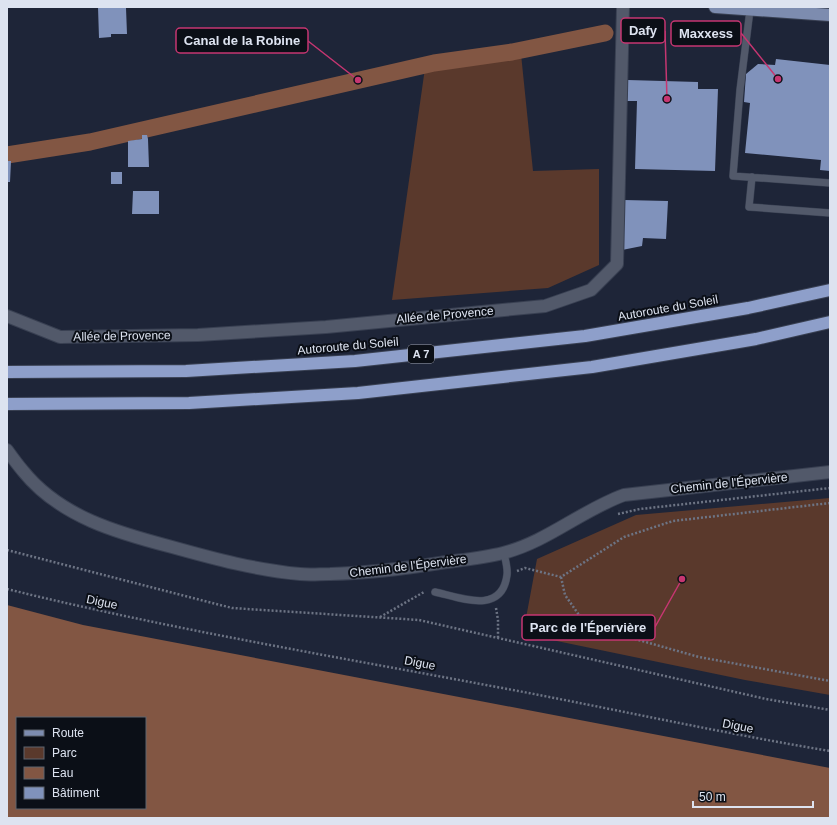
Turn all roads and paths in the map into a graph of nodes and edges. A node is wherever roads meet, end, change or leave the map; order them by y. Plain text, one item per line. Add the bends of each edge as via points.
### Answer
1 (623, 7) edge
2 (715, 7) edge
3 (750, 10) junction
4 (830, 15) edge
5 (752, 177) junction
6 (830, 183) edge
7 (830, 214) edge
8 (830, 290) edge
9 (7, 316) edge
10 (830, 322) edge
11 (7, 372) edge
12 (7, 404) edge
13 (9, 453) edge
14 (830, 472) edge
15 (830, 488) edge
16 (830, 504) edge
17 (611, 517) dead end
18 (7, 550) edge
19 (504, 553) junction
20 (508, 574) junction
21 (561, 577) junction
22 (7, 589) edge
23 (435, 592) joint
24 (494, 598) junction
25 (380, 617) junction
26 (498, 638) junction
27 (830, 681) edge
28 (830, 710) edge
29 (830, 750) edge

1 - 9 street, Allée de Provence via 617,264 591,290 545,306 326,327 198,335 60,337
2 - 3 main road
3 - 4 main road
3 - 5 lane via 733,176
5 - 6 lane
5 - 7 lane via 749,207
8 - 11 highway, Autoroute du Soleil / A 7 via 748,308 585,336 355,361 186,371
10 - 12 highway via 756,339 592,367 358,393 188,402
13 - 19 street, Chemin de l'Épervière via 23,472 41,489 68,509 96,524 246,566 302,574 364,573
14 - 19 street, Chemin de l'Épervière via 624,495 549,534
15 - 17 path via 640,509
16 - 21 path via 673,521 624,537
18 - 25 path via 232,608
19 - 20 lane
20 - 21 path via 525,568
20 - 24 lane via 504,588
21 - 27 path via 565,595 579,615 603,630 699,657
22 - 29 path, Digue via 161,624 755,738
23 - 24 lane via 475,602
23 - 25 path via 425,592
24 - 26 path
25 - 26 path via 419,620
26 - 28 path via 766,699

